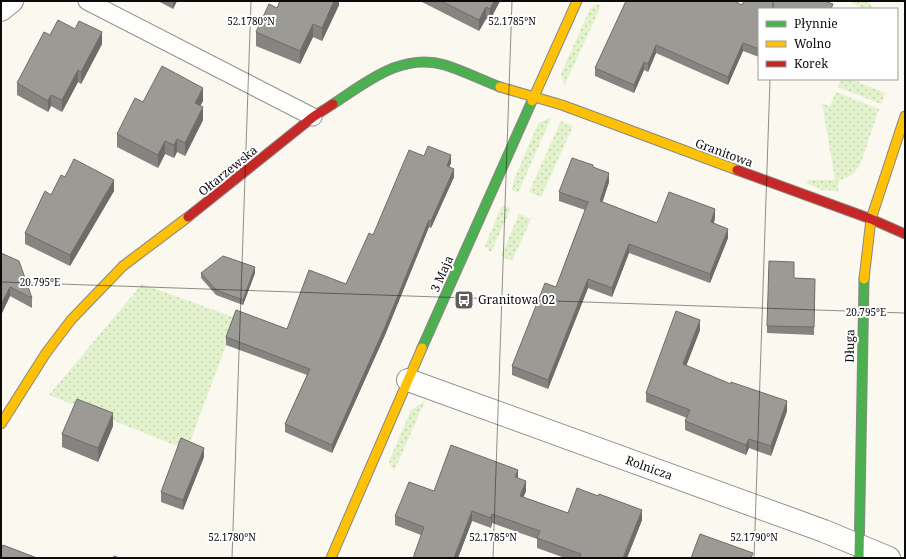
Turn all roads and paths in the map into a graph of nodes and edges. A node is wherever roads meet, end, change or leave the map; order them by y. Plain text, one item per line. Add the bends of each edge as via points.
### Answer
1 (12, 1) edge
2 (86, 1) edge
3 (577, 1) edge
4 (1, 10) edge
5 (534, 96) junction
6 (905, 116) edge
7 (313, 118) junction
8 (871, 219) junction
9 (905, 234) edge
10 (408, 380) junction
11 (3, 417) edge
12 (859, 551) edge
13 (331, 558) edge
14 (889, 558) edge

1 - 4 street
2 - 7 lane
3 - 5 street, 3 Maja
5 - 7 street, Ołtarzewska via 506,89 445,65 409,62 384,70
5 - 8 street, Granitowa
5 - 10 street, 3 Maja
6 - 8 street, Długa
7 - 11 street, Ołtarzewska via 123,266 71,320
8 - 9 street, Granitowa
8 - 12 street, Długa via 863,290
10 - 12 street, Rolnicza
10 - 13 street, 3 Maja
12 - 14 street, Rolnicza

